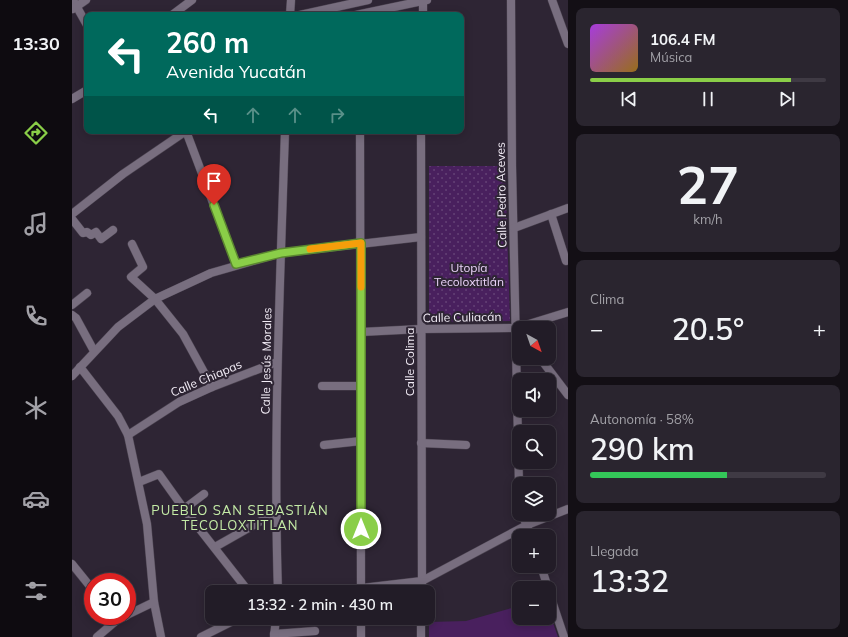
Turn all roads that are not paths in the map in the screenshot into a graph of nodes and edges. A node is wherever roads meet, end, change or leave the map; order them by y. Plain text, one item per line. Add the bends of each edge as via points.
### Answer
1 (86, 0) edge
2 (192, 0) edge
3 (291, 0) edge
4 (329, 0) edge
5 (368, 0) edge
6 (425, 0) edge
7 (511, 0) edge
8 (552, 0) edge
9 (74, 5) edge
10 (329, 10) junction
11 (176, 12) edge
12 (290, 12) edge
13 (317, 12) edge
14 (362, 12) edge
15 (373, 12) edge
16 (423, 12) edge
17 (84, 20) edge
18 (567, 41) edge
19 (84, 92) edge
20 (72, 99) edge
21 (182, 134) edge
22 (187, 134) edge
23 (285, 134) edge
24 (360, 134) edge
25 (421, 134) edge
26 (568, 208) edge
27 (72, 214) edge
28 (551, 214) junction
29 (72, 219) edge
30 (514, 228) junction
31 (113, 230) dead end
32 (421, 237) junction
33 (361, 243) junction
34 (132, 244) dead end
35 (281, 253) junction
36 (566, 261) dead end
37 (236, 264) junction
38 (87, 293) dead end
39 (155, 299) junction
40 (72, 305) edge
41 (568, 312) edge
42 (72, 315) edge
43 (518, 321) edge
44 (543, 321) edge
45 (421, 329) junction
46 (512, 330) edge
47 (361, 332) junction
48 (94, 351) junction
49 (277, 362) junction
50 (518, 365) edge
51 (545, 365) edge
52 (80, 367) junction
53 (72, 376) edge
54 (322, 386) dead end
55 (361, 386) junction
56 (212, 387) junction
57 (568, 395) edge
58 (128, 435) junction
59 (361, 441) junction
60 (421, 443) junction
61 (324, 445) dead end
62 (466, 445) dead end
63 (519, 477) edge
64 (139, 482) junction
65 (204, 494) dead end
66 (184, 509) junction
67 (568, 509) edge
68 (276, 513) junction
69 (525, 521) edge
70 (527, 526) junction
71 (528, 529) edge
72 (215, 548) junction
73 (72, 564) edge
74 (84, 579) edge
75 (422, 581) junction
76 (244, 585) edge
77 (278, 585) edge
78 (361, 585) edge
79 (395, 585) edge
80 (422, 585) edge
81 (154, 602) junction
82 (136, 611) edge
83 (556, 613) edge
84 (108, 625) edge
85 (225, 625) edge
86 (275, 625) edge
87 (361, 625) edge
88 (422, 625) edge
89 (315, 631) dead end
90 (274, 635) edge
91 (97, 637) edge
92 (161, 637) edge
93 (201, 637) edge
94 (361, 637) edge
95 (421, 637) edge
96 (564, 637) edge

1 - 9 street
2 - 11 street
3 - 12 street
4 - 10 street
5 - 10 street
5 - 14 street
6 - 15 street
6 - 16 street
7 - 30 street, Calle Pedro Aceves
8 - 18 street
9 - 17 street
10 - 13 street
19 - 20 street
21 - 27 street via 122,174
22 - 37 street
23 - 35 street, Calle Jesús Morales
24 - 33 street
25 - 32 street, Calle Colima
26 - 28 street
28 - 30 street
28 - 36 street
29 - 31 street via 83,233 88,232 91,235 96,232 101,239
30 - 43 street, Calle Pedro Aceves
32 - 33 street
32 - 45 street, Calle Colima
33 - 35 street
33 - 47 street
34 - 39 street via 143,268 131,277
35 - 37 street
35 - 49 street, Calle Jesús Morales
37 - 39 street via 186,283
38 - 40 street
39 - 48 street via 118,327
39 - 56 street via 183,334
41 - 44 street, Calle Culiacán
42 - 48 street
45 - 46 street, Calle Culiacán
45 - 47 street, Calle Culiacán
45 - 60 street, Calle Colima
47 - 55 street
48 - 52 street
49 - 56 street, Calle Chiapas
49 - 68 street, Calle Jesús Morales
50 - 63 street, Calle Pedro Aceves
51 - 57 street
52 - 53 street
52 - 58 street via 118,416
54 - 55 street
55 - 59 street
56 - 58 street, Calle Chiapas via 179,402
58 - 64 street
59 - 61 street
59 - 78 street
60 - 62 street
60 - 75 street, Calle Colima
64 - 66 street via 159,474
64 - 81 street via 147,524
65 - 66 street
66 - 72 street
67 - 70 street
68 - 72 street
68 - 77 street, Calle Jesús Morales
69 - 70 street
70 - 71 street
70 - 75 street
72 - 76 street
73 - 74 street
75 - 79 street
75 - 80 street, Calle Colima
81 - 82 street
81 - 92 street
83 - 96 street
84 - 91 street
85 - 93 street
86 - 90 street
87 - 94 street
88 - 95 street
89 - 90 street

